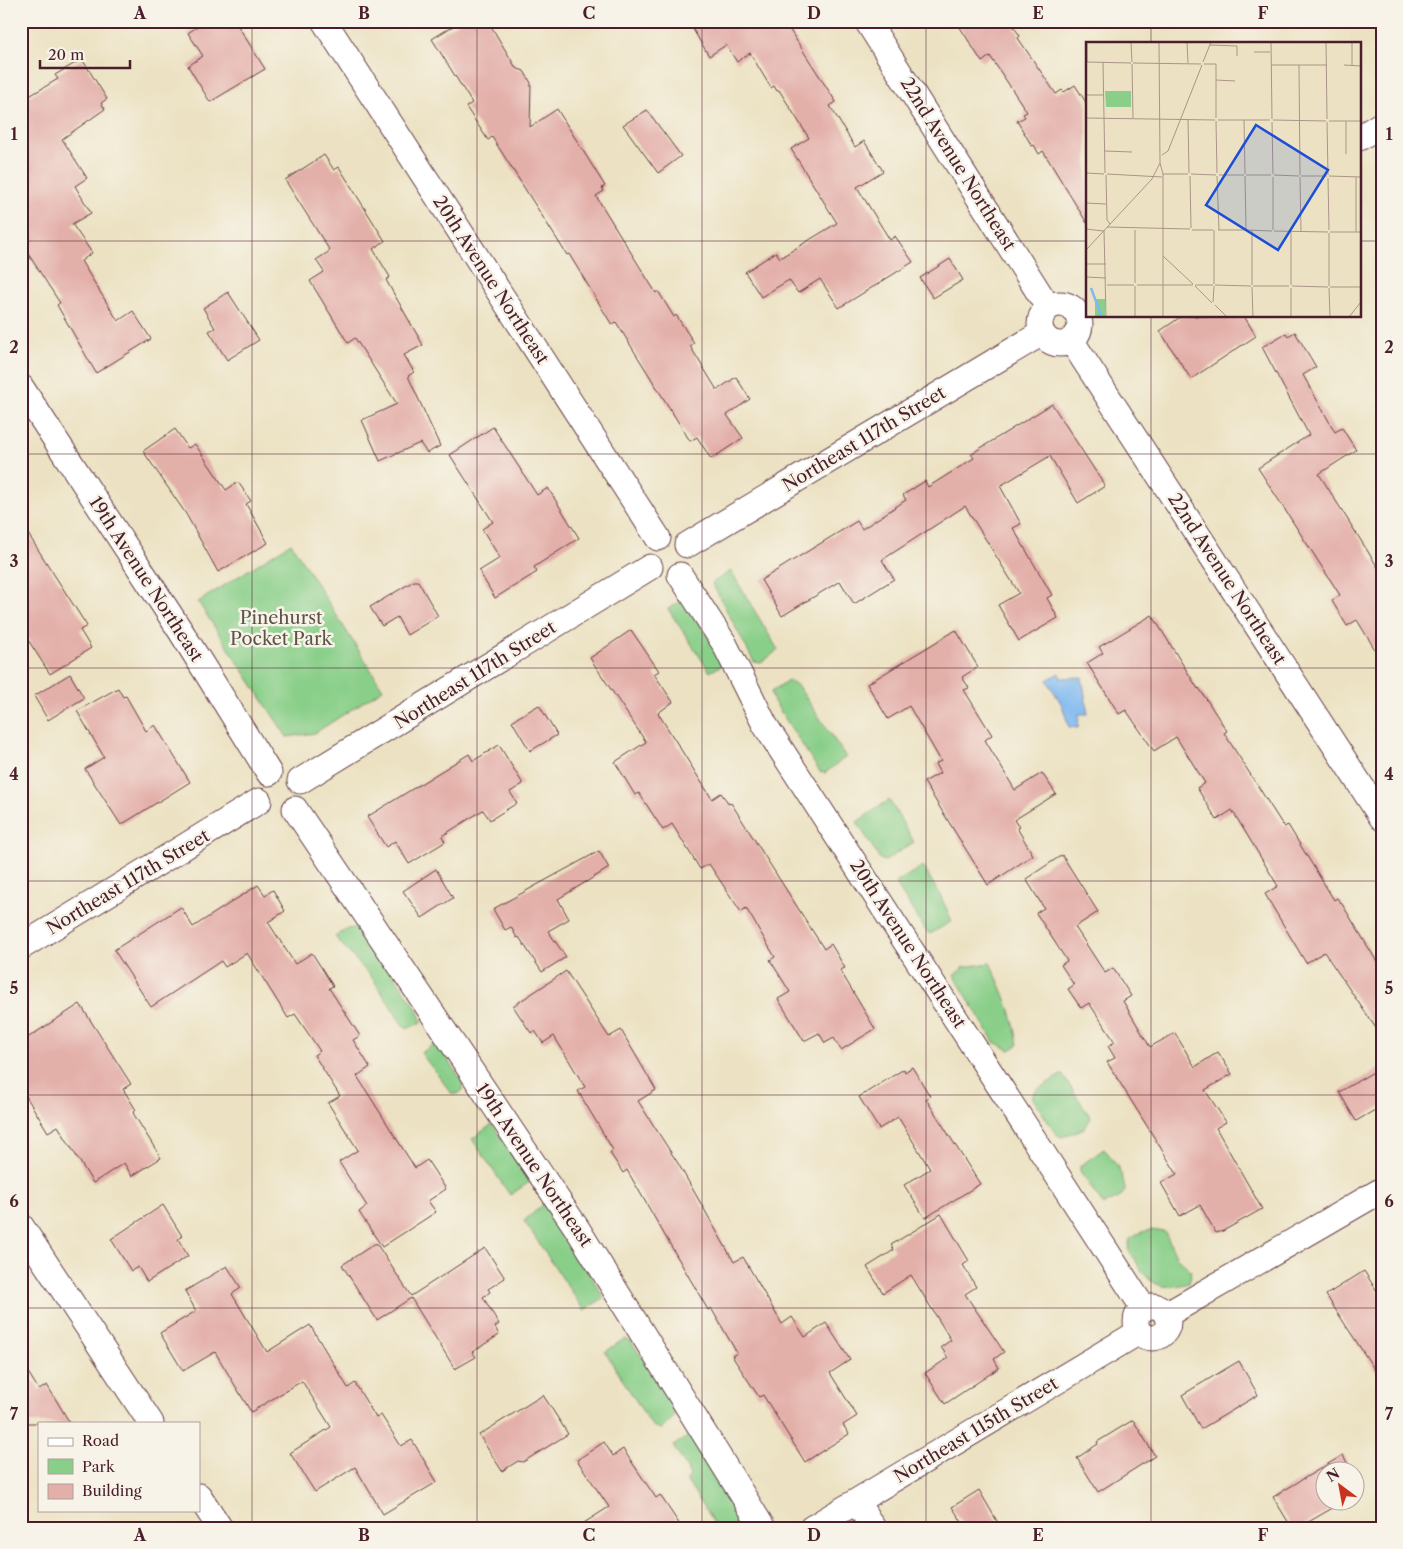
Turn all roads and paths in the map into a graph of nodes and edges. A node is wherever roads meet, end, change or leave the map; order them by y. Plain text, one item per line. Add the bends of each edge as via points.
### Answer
1 (324, 21) edge
2 (867, 21) edge
3 (1382, 124) edge
4 (1360, 137) edge
5 (1048, 307) junction
6 (1082, 309) edge
7 (1042, 333) junction
8 (1071, 340) junction
9 (21, 388) edge
10 (658, 538) junction
11 (687, 545) junction
12 (650, 567) junction
13 (680, 575) junction
14 (268, 773) junction
15 (300, 781) junction
16 (259, 801) junction
17 (295, 809) junction
18 (1382, 818) edge
19 (21, 947) edge
20 (1382, 1190) edge
21 (21, 1226) edge
22 (1150, 1318) junction
23 (150, 1422) edge
24 (200, 1498) edge
25 (857, 1502) junction
26 (220, 1528) edge
27 (763, 1528) edge
28 (812, 1528) edge
29 (873, 1528) edge

1 - 10 street, 20th Avenue Northeast
2 - 5 street, 22nd Avenue Northeast
3 - 4 street
5 - 6 street via 1062,303
5 - 7 street via 1041,318
6 - 8 street via 1080,328
7 - 8 street via 1055,344
7 - 11 street, Northeast 117th Street
8 - 18 street, 22nd Avenue Northeast
9 - 14 street, 19th Avenue Northeast via 180,630
10 - 11 street via 671,535
10 - 12 street via 648,550
11 - 13 street via 690,562
12 - 13 street via 663,578
12 - 15 street, Northeast 117th Street
13 - 22 street, 20th Avenue Northeast via 724,643 765,725
14 - 15 street via 287,770
14 - 16 street via 258,787
15 - 17 street via 303,794
16 - 17 street via 263,808 276,814 290,813
16 - 19 street, Northeast 117th Street
17 - 27 street, 19th Avenue Northeast via 578,1230
20 - 22 street, Northeast 115th Street
21 - 23 street
22 - 25 street, Northeast 115th Street
24 - 26 street
25 - 28 street, Northeast 115th Street
25 - 29 street

